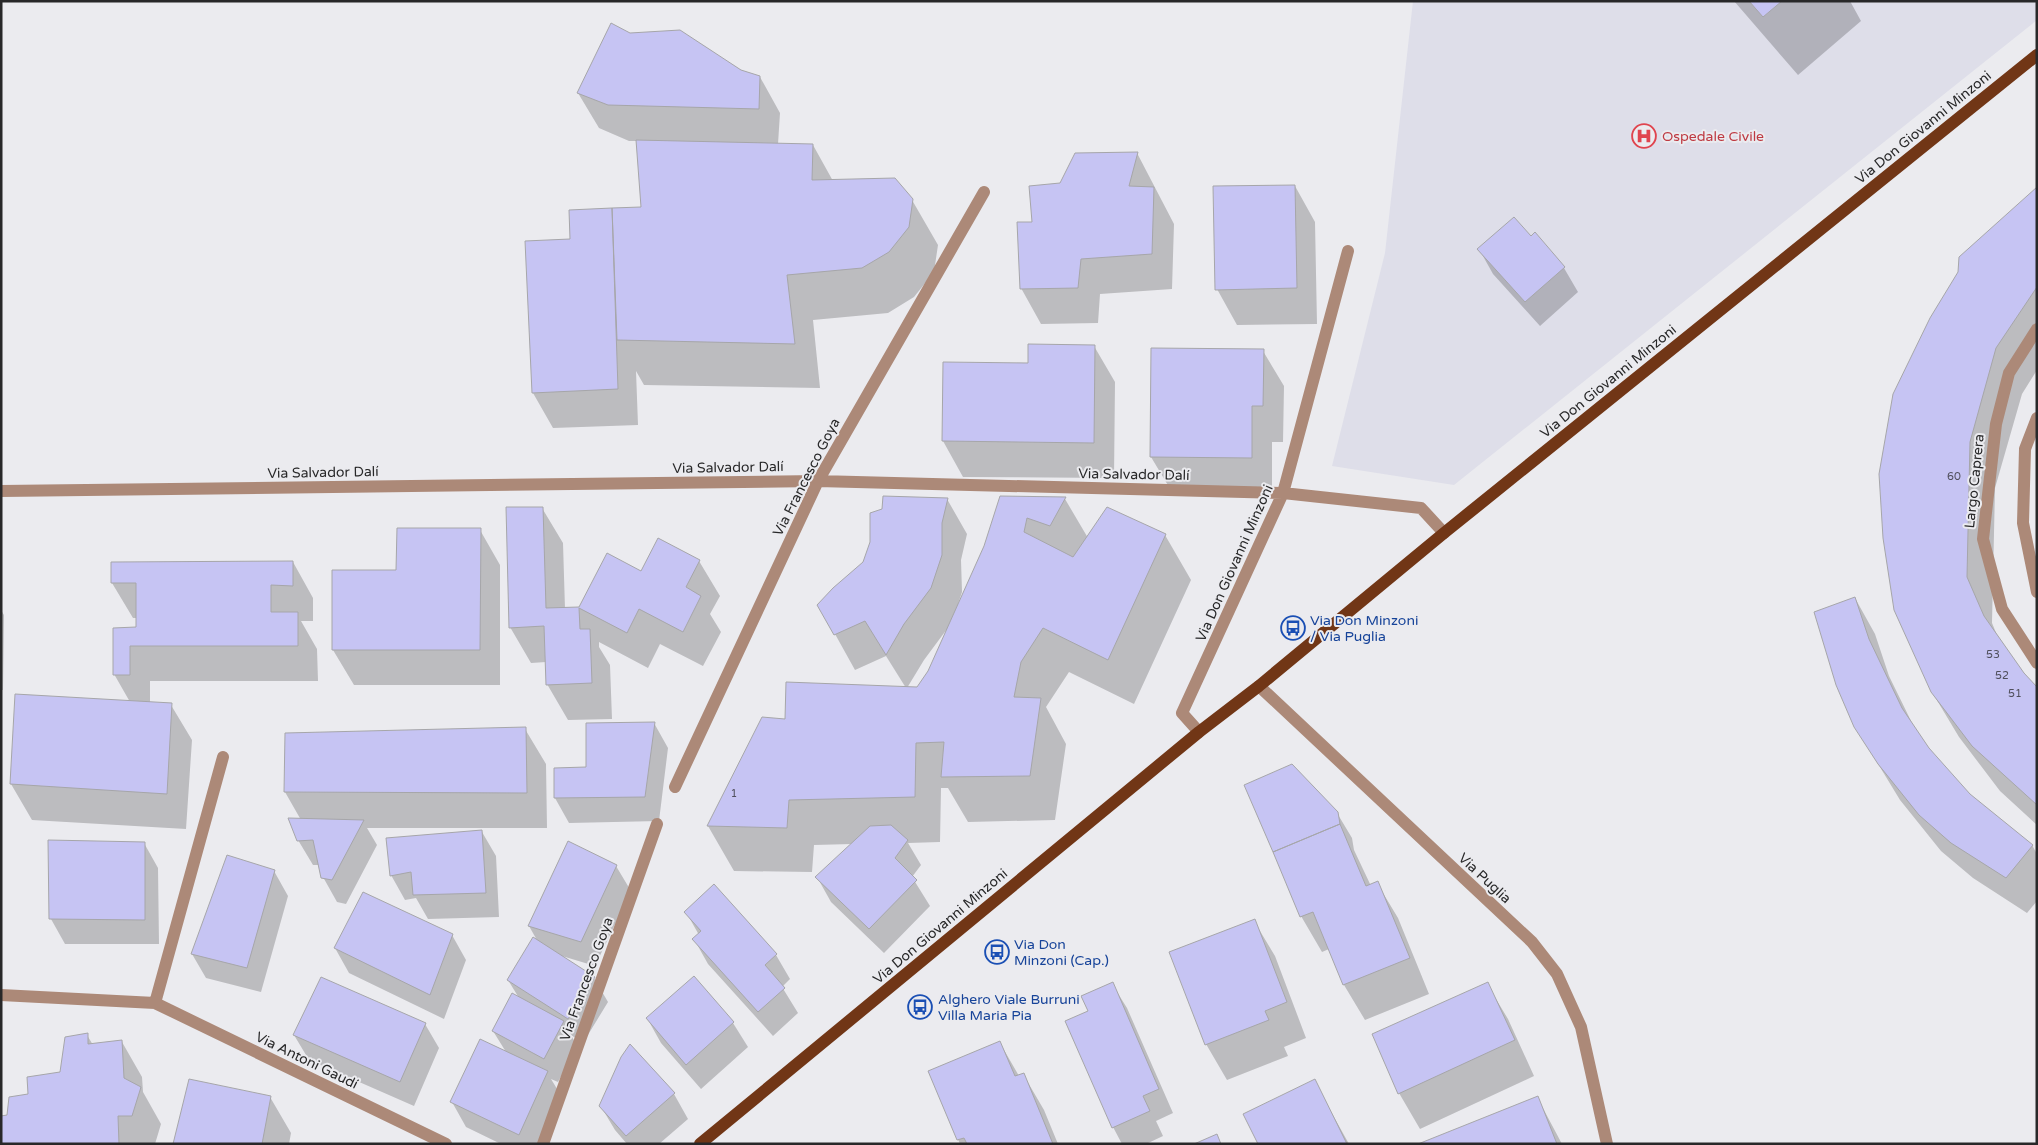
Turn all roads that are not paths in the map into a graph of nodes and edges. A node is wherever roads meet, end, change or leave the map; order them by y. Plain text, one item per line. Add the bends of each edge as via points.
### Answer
1 (2037, 55) edge
2 (984, 192) dead end
3 (1348, 252) dead end
4 (2037, 329) edge
5 (2037, 418) edge
6 (818, 481) junction
7 (1, 491) edge
8 (1283, 493) junction
9 (1444, 532) junction
10 (2037, 592) edge
11 (2037, 663) edge
12 (1260, 686) junction
13 (1199, 732) junction
14 (223, 756) dead end
15 (675, 788) dead end
16 (657, 824) dead end
17 (1, 996) edge
18 (155, 1003) junction
19 (446, 1144) edge
20 (543, 1144) edge
21 (700, 1144) edge
22 (1607, 1144) edge

1 - 9 main road, Via Don Giovanni Minzoni
2 - 6 street, Via Francesco Goya
3 - 8 street, Via Don Giovanni Minzoni
4 - 11 street, Largo Caprera via 2009,373 1996,424 1983,539 2002,609
5 - 10 street via 2025,450 2023,523
6 - 7 street, Via Salvador Dalí
6 - 8 street, Via Salvador Dalí
6 - 15 street, Via Francesco Goya
8 - 9 street, Via Salvador Dalí via 1421,508
8 - 13 street, Via Don Giovanni Minzoni via 1182,713
9 - 12 main road, Via Don Giovanni Minzoni
12 - 13 main road, Via Don Giovanni Minzoni
12 - 22 street, Via Puglia via 1532,942 1557,974 1581,1027
13 - 21 main road, Via Don Giovanni Minzoni
14 - 18 street
16 - 20 street, Via Francesco Goya
17 - 18 street, Via Antoni Gaudí
18 - 19 street, Via Antoni Gaudí

